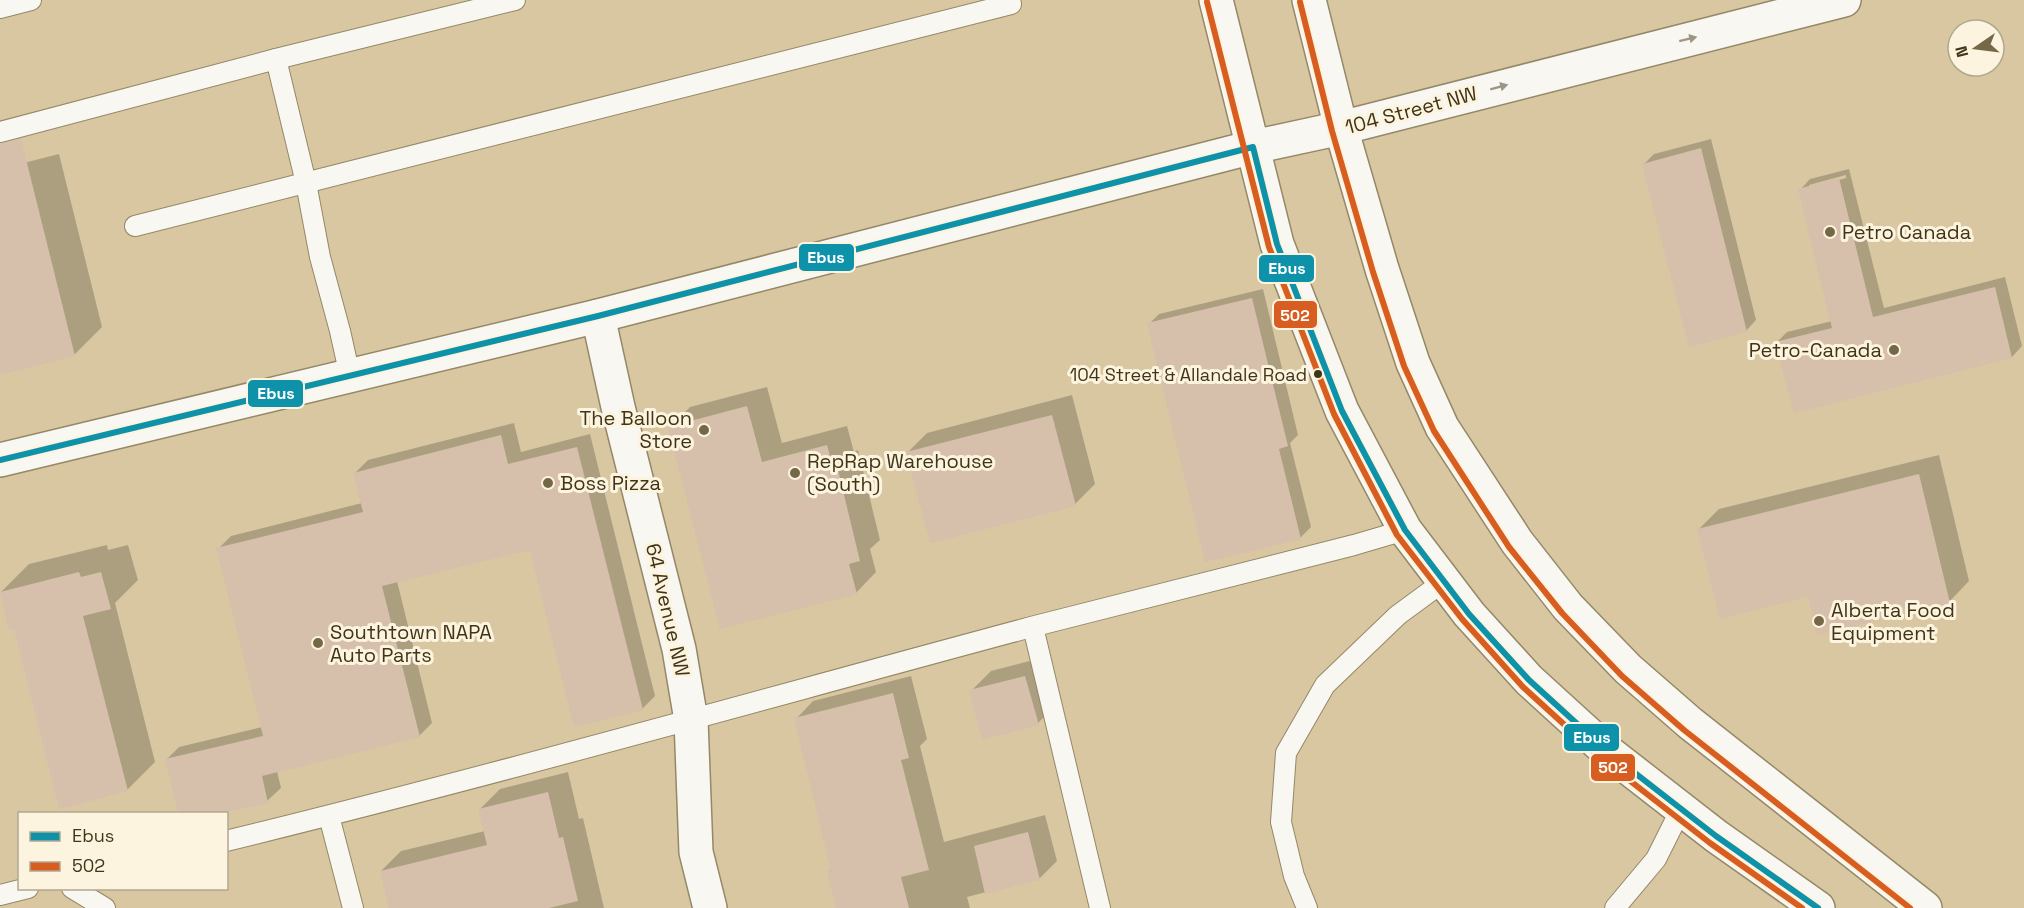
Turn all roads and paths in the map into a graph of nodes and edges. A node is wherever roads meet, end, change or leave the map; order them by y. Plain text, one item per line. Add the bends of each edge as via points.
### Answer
1 (31, 0) edge
2 (515, 0) edge
3 (1010, 0) edge
4 (1216, 0) edge
5 (1309, 0) edge
6 (1844, 0) edge
7 (0, 8) edge
8 (276, 60) junction
9 (1341, 128) junction
10 (0, 132) edge
11 (1252, 147) junction
12 (306, 183) junction
13 (135, 226) dead end
14 (598, 316) junction
15 (350, 376) junction
16 (0, 460) edge
17 (1405, 530) junction
18 (1443, 582) junction
19 (1033, 627) junction
20 (691, 720) junction
21 (1681, 809) junction
22 (329, 816) junction
23 (228, 841) edge
24 (20, 890) edge
25 (75, 890) edge
26 (0, 895) edge
27 (105, 908) edge
28 (353, 908) edge
29 (710, 908) edge
30 (1100, 908) edge
31 (1307, 908) edge
32 (1615, 908) edge
33 (1818, 908) edge
34 (1925, 908) edge

1 - 7 lane
2 - 8 lane
3 - 12 lane via 1011,4
4 - 11 main road
5 - 9 main road
9 -> 6 main road, 104 Street NW
8 - 10 lane
8 - 12 lane
9 - 11 main road, 104 Street NW
9 - 34 main road via 1413,363 1442,427 1516,542 1568,607 1646,684
11 - 14 main road, 104 Street NW
11 - 17 main road via 1276,244 1342,411
12 - 13 lane
12 - 15 lane
14 - 15 main road, 104 Street NW
14 - 20 main road, 64 Avenue NW via 679,649
15 - 16 main road, 104 Street NW
17 - 18 main road
17 - 19 lane
18 - 21 main road via 1529,680 1608,752
18 - 31 lane via 1398,615 1325,685 1286,753 1281,822 1294,876
19 - 20 lane
19 - 30 lane
20 - 22 lane
20 - 29 main road, 64 Avenue NW via 696,852
21 - 32 lane via 1656,859
21 - 33 main road
22 - 23 lane
22 - 28 lane
24 - 26 lane
25 - 27 lane

